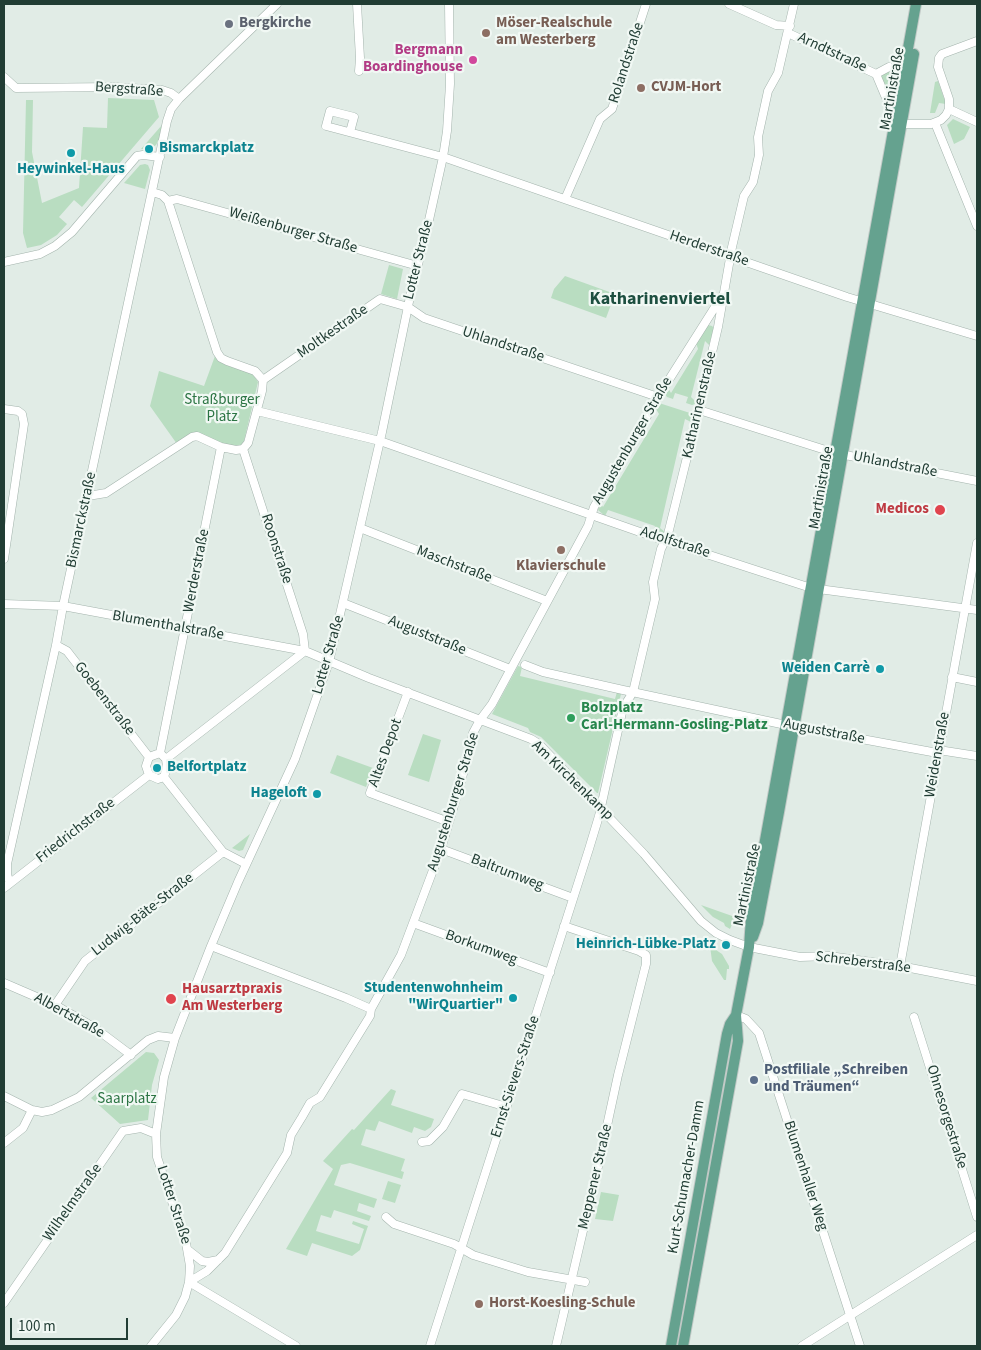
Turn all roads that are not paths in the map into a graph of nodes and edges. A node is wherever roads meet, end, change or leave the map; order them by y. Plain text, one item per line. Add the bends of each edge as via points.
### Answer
1 (277, 4) edge
2 (357, 4) edge
3 (449, 4) edge
4 (646, 4) edge
5 (729, 4) edge
6 (794, 4) edge
7 (916, 4) edge
8 (923, 4) edge
9 (789, 29) junction
10 (977, 41) edge
11 (889, 67) dead end
12 (359, 71) dead end
13 (876, 74) junction
14 (4, 77) edge
15 (179, 99) junction
16 (949, 109) junction
17 (898, 121) junction
18 (977, 122) edge
19 (935, 123) junction
20 (350, 132) dead end
21 (160, 157) junction
22 (443, 157) junction
23 (152, 192) junction
24 (565, 199) junction
25 (168, 201) junction
26 (977, 226) edge
27 (731, 257) junction
28 (4, 262) edge
29 (418, 266) junction
30 (724, 292) junction
31 (867, 302) junction
32 (408, 307) junction
33 (706, 322) junction
34 (718, 327) junction
35 (977, 336) edge
36 (263, 380) junction
37 (658, 397) junction
38 (4, 409) edge
39 (699, 410) junction
40 (256, 411) junction
41 (380, 441) junction
42 (220, 447) junction
43 (243, 449) junction
44 (839, 454) junction
45 (977, 481) edge
46 (88, 496) junction
47 (592, 514) junction
48 (360, 528) junction
49 (665, 540) junction
50 (977, 543) edge
51 (4, 559) edge
52 (815, 589) junction
53 (548, 601) junction
54 (343, 603) junction
55 (4, 604) edge
56 (63, 606) junction
57 (965, 609) junction
58 (977, 610) edge
59 (185, 629) junction
60 (56, 645) junction
61 (305, 651) junction
62 (329, 662) junction
63 (525, 665) dead end
64 (510, 669) junction
65 (952, 677) junction
66 (977, 682) edge
67 (408, 692) junction
68 (633, 692) junction
69 (480, 720) junction
70 (790, 726) junction
71 (160, 753) junction
72 (938, 753) junction
73 (977, 756) edge
74 (149, 757) junction
75 (166, 759) junction
76 (149, 775) junction
77 (164, 777) junction
78 (600, 807) junction
79 (449, 822) junction
80 (441, 848) junction
81 (223, 852) junction
82 (246, 864) junction
83 (7, 885) edge
84 (573, 898) junction
85 (413, 923) junction
86 (564, 926) junction
87 (211, 946) junction
88 (749, 947) junction
89 (900, 966) junction
90 (550, 973) junction
91 (977, 981) edge
92 (4, 983) edge
93 (55, 1005) junction
94 (371, 1013) junction
95 (736, 1015) junction
96 (914, 1017) dead end
97 (175, 1038) junction
98 (131, 1055) junction
99 (4, 1096) edge
100 (507, 1107) junction
101 (32, 1110) junction
102 (156, 1134) junction
103 (422, 1142) dead end
104 (4, 1143) edge
105 (386, 1217) dead end
106 (977, 1217) edge
107 (977, 1235) edge
108 (461, 1248) junction
109 (188, 1250) junction
110 (220, 1260) junction
111 (572, 1280) junction
112 (189, 1282) junction
113 (585, 1282) dead end
114 (4, 1303) edge
115 (850, 1315) junction
116 (151, 1346) edge
117 (296, 1346) edge
118 (430, 1346) edge
119 (556, 1346) edge
120 (671, 1346) edge
121 (683, 1346) edge
122 (802, 1346) edge
123 (860, 1346) edge

1 - 15 street, Bergstraße
2 - 12 street
3 - 22 street, Lotter Straße via 450,84
4 - 24 street, Rolandstraße via 612,109 600,119
5 - 9 street, Arndtstraße
6 - 9 street, Katharinenstraße
7 - 17 main road, Martinistraße
8 - 17 main road, Martinistraße
9 - 13 street, Arndtstraße
9 - 27 street, Katharinenstraße via 778,73 768,91 753,182 744,196
10 - 16 street via 942,54 938,63
11 - 13 street, Arndtstraße
13 - 17 street, Arndtstraße
14 - 15 street, Bergstraße via 16,88 162,90
15 - 21 street via 167,121
16 - 18 street
16 - 19 street
17 - 19 street
17 - 31 main road, Martinistraße
19 - 26 street
20 - 22 street, Herderstraße
21 - 23 street, Bismarckstraße
21 - 28 street via 137,156 72,232 55,246 40,254
22 - 24 street, Herderstraße
22 - 29 street, Lotter Straße
23 - 25 street
23 - 46 street, Bismarckstraße
24 - 27 street, Herderstraße
25 - 29 street, Weißenburger Straße via 177,199
25 - 36 street via 217,352 221,358 256,371
27 - 30 street, Katharinenstraße
27 - 31 street, Herderstraße
29 - 32 street, Lotter Straße
30 - 33 street, Augustenburger Straße
30 - 34 street, Katharinenstraße
31 - 35 street, Herderstraße
31 - 44 main road, Martinistraße
32 - 36 street, Moltkestraße via 380,300
32 - 37 street, Uhlandstraße via 424,318
32 - 41 street, Lotter Straße
33 - 34 street via 713,321
33 - 37 street, Augustenburger Straße
34 - 39 street, Katharinenstraße
36 - 40 street
37 - 47 street, Augustenburger Straße
38 - 51 street via 18,410 24,424
39 - 44 street, Uhlandstraße
39 - 49 street, Katharinenstraße
40 - 41 street, Adolfstraße
40 - 43 street via 248,443
41 - 47 street, Adolfstraße
41 - 48 street, Lotter Straße
42 - 43 street
42 - 46 street via 197,436 192,437 106,493
42 - 59 street, Werderstraße
43 - 61 street, Roonstraße via 303,634
44 - 45 street, Uhlandstraße
44 - 52 main road, Martinistraße
46 - 56 street, Bismarckstraße
47 - 49 street, Adolfstraße
47 - 53 street, Augustenburger Straße
48 - 53 street, Maschstraße
48 - 54 street, Lotter Straße
49 - 52 street, Adolfstraße
49 - 68 street, Katharinenstraße via 653,582 654,598
50 - 57 street, Weidenstraße
52 - 57 street, Adolfstraße
52 - 70 main road, Martinistraße
53 - 64 street, Augustenburger Straße
54 - 62 street, Lotter Straße
54 - 64 street, Auguststraße
55 - 56 street, Blumenthalstraße
56 - 59 street, Blumenthalstraße
56 - 60 street, Bismarckstraße
57 - 58 street, Adolfstraße
57 - 65 street, Weidenstraße
59 - 61 street, Blumenthalstraße
59 - 71 street, Werderstraße
60 - 74 street, Goebenstraße via 67,651
60 - 83 street, Bismarckstraße via 7,864
61 - 62 street, Blumenthalstraße
61 - 75 street
62 - 67 street, Am Kirchenkamp
62 - 82 street, Lotter Straße via 295,759
63 - 68 street, Auguststraße
64 - 69 street, Augustenburger Straße
65 - 66 street
65 - 72 street, Weidenstraße
67 - 69 street, Am Kirchenkamp
67 - 79 street, Altes Depot via 370,793
68 - 70 street, Auguststraße
68 - 78 street, Katharinenstraße via 623,708
69 - 78 street, Am Kirchenkamp via 539,744
69 - 79 street, Augustenburger Straße via 473,734
70 - 72 street, Auguststraße
70 - 88 main road, Martinistraße via 758,923
71 - 74 street
71 - 75 street
72 - 73 street, Auguststraße via 945,750
72 - 89 street, Weidenstraße
74 - 76 street via 146,766
75 - 77 street
76 - 77 street via 158,779
76 - 83 street, Friedrichstraße
77 - 81 street
78 - 84 street, Ernst-Sievers-Straße
78 - 88 street, Am Kirchenkamp via 701,921 716,933
79 - 80 street, Augustenburger Straße
80 - 84 street, Baltrumweg
80 - 85 street, Augustenburger Straße
81 - 82 street
81 - 93 street, Ludwig-Bäte-Straße via 85,961
82 - 87 street, Lotter Straße
84 - 86 street, Ernst-Sievers-Straße
85 - 90 street, Borkumweg
85 - 94 street, Augustenburger Straße via 401,955
86 - 90 street, Ernst-Sievers-Straße
86 - 111 street, Meppener Straße via 646,955
87 - 94 street via 346,998
87 - 97 street, Lotter Straße
88 - 89 street, Schreberstraße via 800,957 829,956
88 - 95 main road, Kurt-Schumacher-Damm
89 - 91 street, Schreberstraße
90 - 100 street, Ernst-Sievers-Straße
92 - 93 street, Albertstraße
93 - 98 street, Albertstraße via 95,1028
94 - 110 street, Augustenburger Straße via 320,1097 310,1103 291,1135 287,1153
95 - 115 street, Blumenhaller Weg via 746,1019 759,1033
95 - 120 main road, Kurt-Schumacher-Damm via 727,1034
95 - 121 main road, Kurt-Schumacher-Damm via 738,1041
96 - 106 street, Ohnesorgestraße
97 - 98 street via 158,1036
97 - 102 street, Lotter Straße via 161,1091
98 - 101 street via 79,1098 52,1110
99 - 101 street
100 - 103 street via 462,1094 442,1127 429,1141
100 - 108 street, Ernst-Sievers-Straße
101 - 104 street via 22,1128
102 - 109 street, Lotter Straße via 161,1172
102 - 114 street, Wilhelmstraße via 141,1128 123,1131
105 - 108 street via 394,1224
107 - 115 street
108 - 111 street via 473,1255 528,1272
108 - 118 street, Ernst-Sievers-Straße
109 - 110 street via 202,1261
109 - 112 street, Lotter Straße
110 - 112 street, Augustenburger Straße
111 - 113 street
111 - 119 street, Meppener Straße
112 - 116 street, Lotter Straße via 176,1315
112 - 117 street
115 - 122 street
115 - 123 street, Blumenhaller Weg

